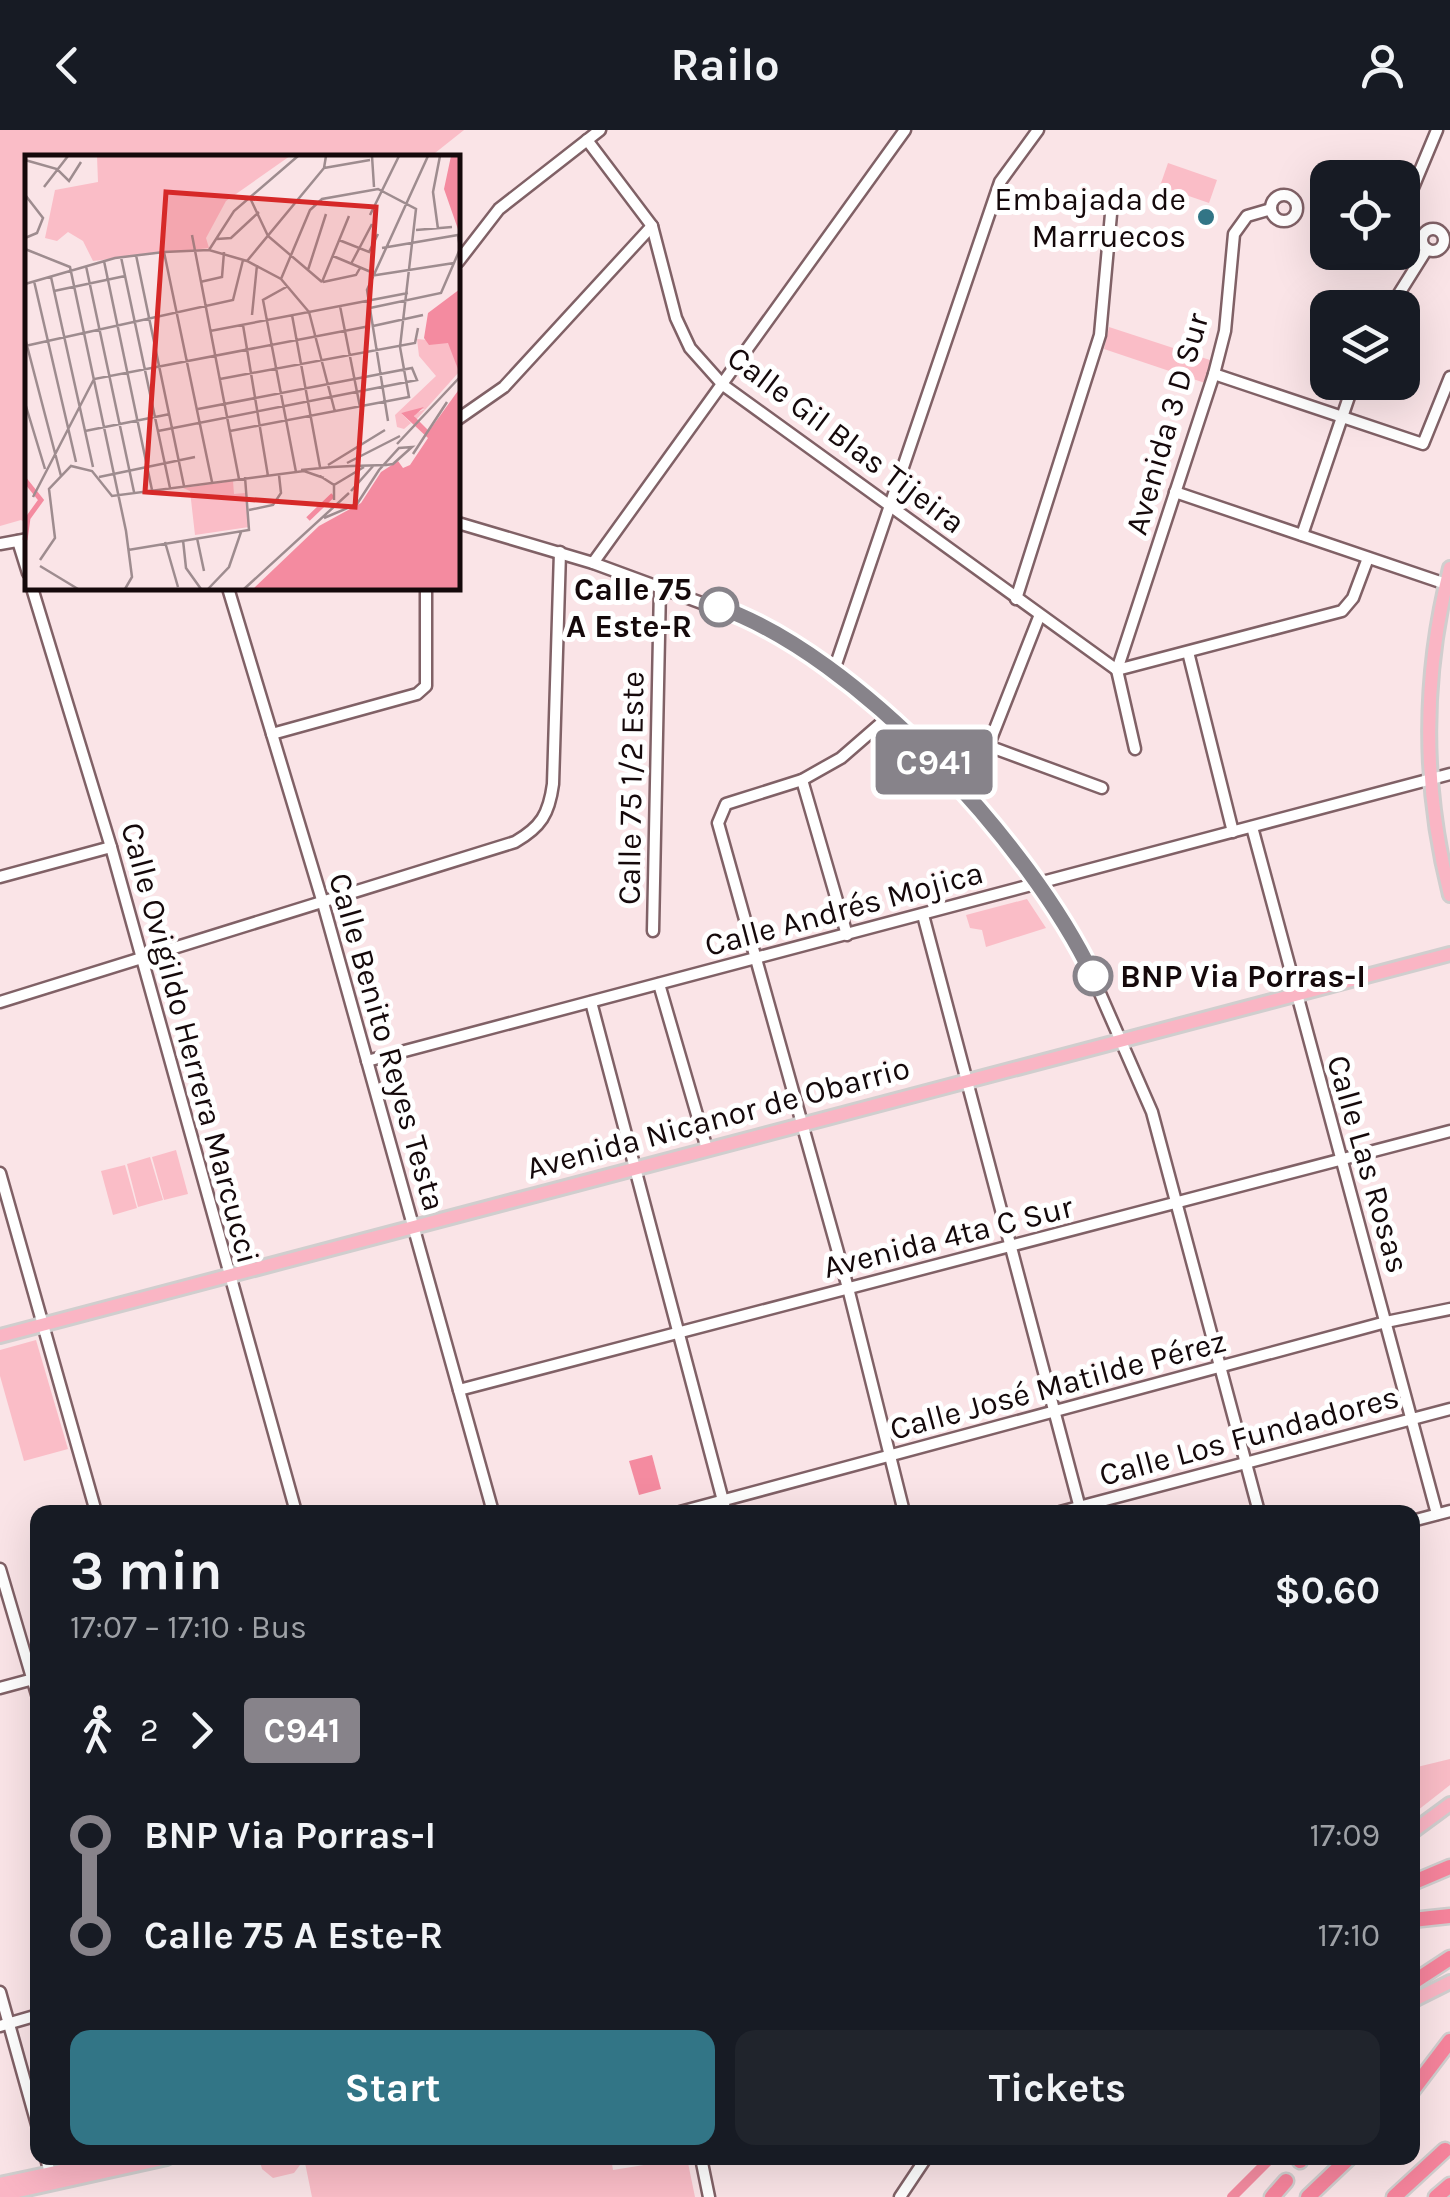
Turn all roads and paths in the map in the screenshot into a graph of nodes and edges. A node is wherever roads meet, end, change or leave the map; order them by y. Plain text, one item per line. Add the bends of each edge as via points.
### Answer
1 (600, 130) edge
2 (905, 130) edge
3 (1038, 130) edge
4 (1437, 130) edge
5 (587, 140) junction
6 (1420, 171) edge
7 (1112, 202) dead end
8 (1271, 209) dead end
9 (652, 226) junction
10 (1427, 249) dead end
11 (460, 259) edge
12 (1401, 290) edge
13 (1214, 374) junction
14 (1450, 378) edge
15 (723, 385) junction
16 (1348, 400) edge
17 (1342, 416) junction
18 (460, 418) edge
19 (1175, 492) junction
20 (890, 508) junction
21 (460, 524) edge
22 (1302, 535) junction
23 (22, 540) edge
24 (0, 544) edge
25 (560, 552) junction
26 (1368, 558) junction
27 (593, 563) junction
28 (1450, 568) edge
29 (1446, 584) junction
30 (660, 587) junction
31 (33, 590) edge
32 (229, 590) edge
33 (426, 590) edge
34 (1016, 599) junction
35 (1445, 606) edge
36 (1040, 617) junction
37 (1188, 652) junction
38 (1117, 670) junction
39 (834, 673) junction
40 (887, 718) junction
41 (272, 734) junction
42 (991, 747) junction
43 (1134, 750) dead end
44 (1450, 774) edge
45 (1429, 779) junction
46 (802, 780) junction
47 (1102, 788) dead end
48 (969, 795) junction
49 (1252, 827) junction
50 (1443, 831) edge
51 (1233, 832) junction
52 (111, 847) junction
53 (0, 878) edge
54 (1040, 883) junction
55 (1450, 895) edge
56 (323, 903) junction
57 (923, 914) junction
58 (653, 930) dead end
59 (847, 935) junction
60 (1450, 954) edge
61 (757, 958) junction
62 (142, 960) junction
63 (659, 984) junction
64 (1296, 994) junction
65 (0, 1002) edge
66 (591, 1002) junction
67 (1124, 1040) junction
68 (367, 1062) junction
69 (967, 1082) junction
70 (802, 1124) junction
71 (1450, 1131) edge
72 (707, 1149) junction
73 (1342, 1160) junction
74 (633, 1168) junction
75 (0, 1173) edge
76 (1180, 1202) junction
77 (413, 1226) junction
78 (1011, 1248) junction
79 (229, 1276) junction
80 (848, 1288) junction
81 (1450, 1309) edge
82 (1386, 1322) junction
83 (41, 1325) junction
84 (680, 1332) junction
85 (0, 1336) edge
86 (1222, 1367) junction
87 (459, 1390) junction
88 (1450, 1408) edge
89 (1056, 1414) junction
90 (1411, 1418) junction
91 (888, 1457) junction
92 (1246, 1462) junction
93 (94, 1505) edge
94 (294, 1505) edge
95 (491, 1505) edge
96 (724, 1505) edge
97 (727, 1505) edge
98 (902, 1505) edge
99 (1080, 1505) edge
100 (1098, 1505) edge
101 (1256, 1505) edge
102 (1450, 1511) edge
103 (1437, 1514) junction
104 (1420, 1518) edge
105 (0, 1569) edge
106 (30, 1665) edge
107 (30, 1679) edge
108 (0, 1688) edge
109 (1450, 1804) edge
110 (1420, 1826) edge
111 (1450, 1867) edge
112 (1420, 1880) edge
113 (1450, 1919) edge
114 (1420, 1922) edge
115 (1450, 1958) edge
116 (1420, 1977) edge
117 (1450, 1982) edge
118 (0, 1992) edge
119 (1420, 1997) edge
120 (30, 2017) edge
121 (4, 2024) edge
122 (1450, 2041) edge
123 (1420, 2080) edge
124 (30, 2104) edge
125 (1444, 2150) dead end
126 (48, 2165) edge
127 (98, 2165) edge
128 (129, 2165) edge
129 (703, 2165) edge
130 (921, 2165) edge
131 (1342, 2165) edge
132 (51, 2179) junction
133 (1286, 2181) dead end
134 (0, 2184) edge
135 (1450, 2185) edge
136 (0, 2195) edge
137 (709, 2197) edge
138 (900, 2197) edge
139 (1272, 2197) edge
140 (1308, 2197) edge
141 (1394, 2197) edge
142 (1436, 2197) edge

1 - 5 street
2 - 15 street
3 - 20 street via 1000,182
4 - 6 street
5 - 9 street, Calle Gil Blas Tijeira
5 - 11 street via 498,209
7 - 34 street via 1100,335
8 - 13 street, Avenida 3 D Sur via 1247,216 1234,234 1226,331
9 - 15 street, Calle Gil Blas Tijeira via 676,318 690,348
9 - 18 street via 504,387
10 - 12 street
13 - 17 street
13 - 19 street, Avenida 3 D Sur
14 - 17 street via 1423,444
15 - 20 street, Calle Gil Blas Tijeira
15 - 27 street
16 - 17 street
17 - 22 street
19 - 22 street
19 - 38 street, Avenida 3 D Sur
20 - 34 street, Calle Gil Blas Tijeira
20 - 39 street
21 - 25 street
22 - 26 street
23 - 24 street
25 - 27 street
25 - 56 street via 553,784 550,809 538,829
26 - 29 street
26 - 37 street via 1342,611
27 - 30 street
28 - 29 main road
29 - 35 main road
30 - 39 street via 767,627
30 - 58 street, Calle 75 1/2 Este
31 - 52 street, Calle Ovigildo Herrera Marcucci
32 - 41 street, Calle Benito Reyes Testa
33 - 41 street via 426,686
34 - 36 street, Calle Gil Blas Tijeira
35 - 45 main road via 1427,706
36 - 38 street, Calle Gil Blas Tijeira
36 - 42 street
37 - 38 street
37 - 51 street
38 - 43 street
39 - 40 street
40 - 46 street via 841,758
40 - 48 street
41 - 56 street, Calle Benito Reyes Testa
42 - 47 street
42 - 48 street
44 - 45 street, Calle Andrés Mojica
45 - 49 street, Calle Andrés Mojica
45 - 50 main road
46 - 59 street
46 - 61 street via 720,811
48 - 54 street
49 - 51 street, Calle Andrés Mojica
49 - 64 street, Calle Las Rosas
50 - 55 main road
51 - 54 street, Calle Andrés Mojica
52 - 53 street
52 - 62 street, Calle Ovigildo Herrera Marcucci
54 - 57 street, Calle Andrés Mojica
54 - 67 street
56 - 62 street
56 - 68 street, Calle Benito Reyes Testa
57 - 59 street, Calle Andrés Mojica
57 - 69 street
59 - 61 street, Calle Andrés Mojica
60 - 64 main road, Avenida Nicanor de Obarrio
61 - 63 street, Calle Andrés Mojica
61 - 70 street
62 - 65 street
62 - 79 street, Calle Ovigildo Herrera Marcucci
63 - 66 street, Calle Andrés Mojica
63 - 72 street
64 - 67 main road, Avenida Nicanor de Obarrio
64 - 73 street, Calle Las Rosas
66 - 68 street, Calle Andrés Mojica
66 - 74 street
67 - 69 main road, Avenida Nicanor de Obarrio
67 - 76 street
68 - 77 street, Calle Benito Reyes Testa
69 - 70 main road, Avenida Nicanor de Obarrio
69 - 78 street
70 - 72 main road, Avenida Nicanor de Obarrio
70 - 80 street
71 - 73 street, Avenida 4ta C Sur
72 - 74 main road, Avenida Nicanor de Obarrio
73 - 76 street, Avenida 4ta C Sur
73 - 82 street, Calle Las Rosas
74 - 77 main road, Avenida Nicanor de Obarrio
74 - 84 street
75 - 83 street
76 - 78 street, Avenida 4ta C Sur
76 - 86 street
77 - 79 main road, Avenida Nicanor de Obarrio
77 - 87 street, Calle Benito Reyes Testa
78 - 80 street, Avenida 4ta C Sur
78 - 89 street
79 - 83 main road, Avenida Nicanor de Obarrio
79 - 94 street, Calle Ovigildo Herrera Marcucci
80 - 84 street, Avenida 4ta C Sur
80 - 91 street
81 - 82 street, Calle José Matilde Pérez
82 - 86 street, Calle José Matilde Pérez
82 - 90 street, Calle Las Rosas
83 - 85 main road, Avenida Nicanor de Obarrio
83 - 93 street
84 - 87 street, Avenida 4ta C Sur
84 - 96 street
86 - 89 street, Calle José Matilde Pérez
86 - 92 street
87 - 95 street, Calle Benito Reyes Testa
88 - 90 street, Calle Los Fundadores
89 - 91 street, Calle José Matilde Pérez
89 - 99 street
90 - 92 street, Calle Los Fundadores
90 - 103 street, Calle Las Rosas
91 - 97 street, Calle José Matilde Pérez
91 - 98 street
92 - 100 street, Calle Los Fundadores
92 - 101 street
102 - 103 street
103 - 104 street
105 - 106 street
107 - 108 street
109 - 110 main road
111 - 112 highway
113 - 114 highway
115 - 116 highway
117 - 119 main road
118 - 121 street
120 - 121 street
121 - 124 street
122 - 123 highway
125 - 141 highway
126 - 132 street
127 - 132 main road
128 - 132 main road
129 - 137 street
130 - 138 street
131 - 140 highway
132 - 134 main road
132 - 136 main road
133 - 139 highway
135 - 142 highway

